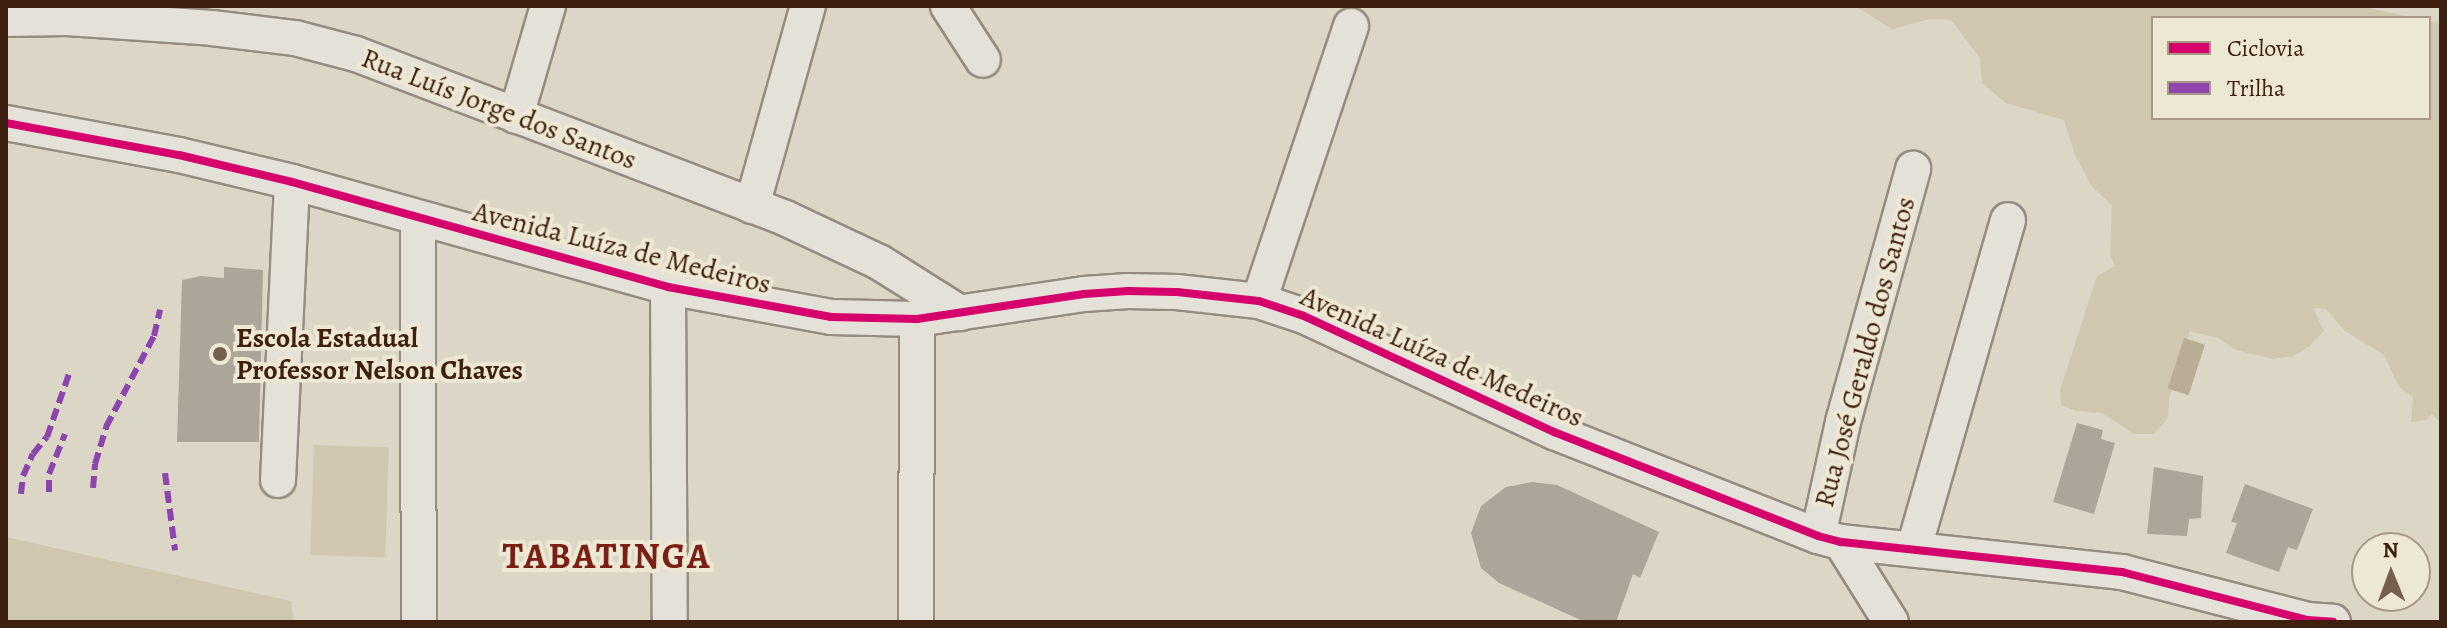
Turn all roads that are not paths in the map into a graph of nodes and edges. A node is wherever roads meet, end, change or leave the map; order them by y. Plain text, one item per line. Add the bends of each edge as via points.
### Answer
1 (548, 6) edge
2 (808, 6) edge
3 (948, 6) edge
4 (69, 12) edge
5 (6, 19) edge
6 (1351, 26) dead end
7 (983, 60) dead end
8 (516, 116) junction
9 (6, 123) edge
10 (1913, 169) dead end
11 (292, 182) junction
12 (752, 206) junction
13 (418, 219) junction
14 (2008, 220) dead end
15 (668, 287) junction
16 (1259, 301) junction
17 (960, 313) junction
18 (917, 319) junction
19 (278, 480) dead end
20 (1830, 539) junction
21 (1914, 548) junction
22 (419, 622) edge
23 (670, 622) edge
24 (916, 622) edge
25 (1891, 622) edge
26 (2333, 622) edge

1 - 8 street
2 - 12 street
3 - 7 street
4 - 5 street, Rua Luís Jorge dos Santos
4 - 8 street, Rua Luís Jorge dos Santos via 295,38 356,54
6 - 16 street
8 - 12 street, Rua Luís Jorge dos Santos
9 - 11 street, Avenida Luíza de Medeiros
10 - 20 street, Rua José Geraldo dos Santos via 1843,422
11 - 13 street, Avenida Luíza de Medeiros
11 - 19 street
12 - 17 street, Rua Luís Jorge dos Santos via 846,244
13 - 15 street, Avenida Luíza de Medeiros
13 - 22 street
14 - 21 street
15 - 18 street, Avenida Luíza de Medeiros via 831,317
15 - 23 street
16 - 17 street, Avenida Luíza de Medeiros via 1128,291
16 - 20 street, Avenida Luíza de Medeiros via 1304,316 1568,439
17 - 18 street, Avenida Luíza de Medeiros
18 - 24 street
20 - 21 street, Avenida Luíza de Medeiros
20 - 25 street
21 - 26 street, Avenida Luíza de Medeiros via 2122,572 2307,620

